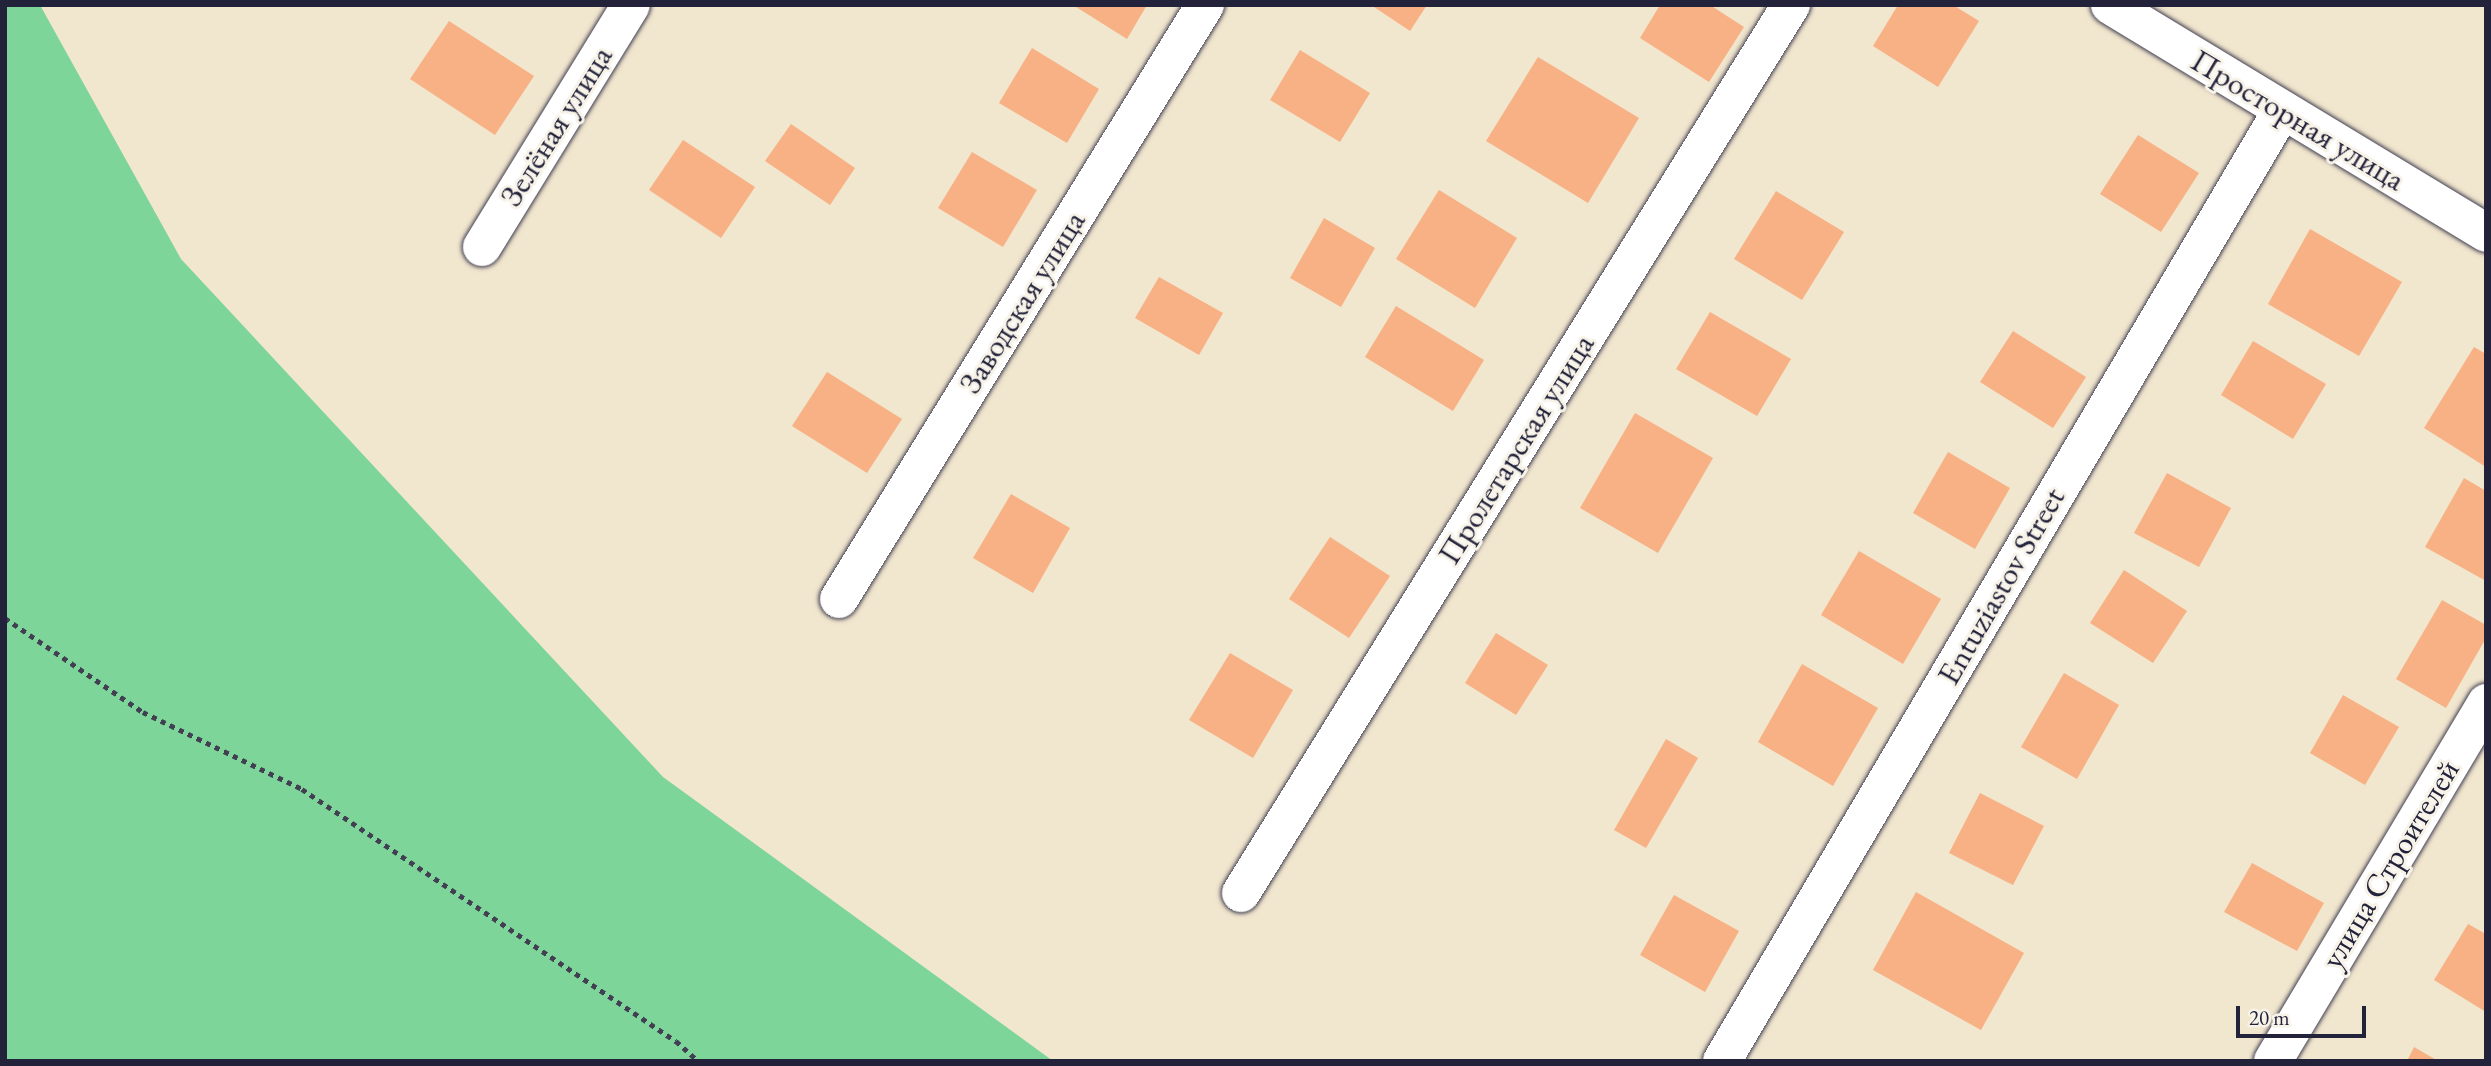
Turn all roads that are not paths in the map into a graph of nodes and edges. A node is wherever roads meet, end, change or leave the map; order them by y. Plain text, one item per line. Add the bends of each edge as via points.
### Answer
1 (631, 5) edge
2 (1205, 5) edge
3 (1791, 5) edge
4 (2110, 5) edge
5 (2281, 112) junction
6 (2486, 233) edge
7 (482, 247) dead end
8 (839, 599) dead end
9 (2486, 703) edge
10 (1241, 893) dead end
11 (1722, 1061) edge
12 (2273, 1061) edge

1 - 7 street, Зелёная улица
2 - 8 street, Заводская улица
3 - 10 street, Пролетарская улица
4 - 5 street, Просторная улица
5 - 6 street, Просторная улица
5 - 11 street, Entuziastov Street
9 - 12 street, улица Строителей

